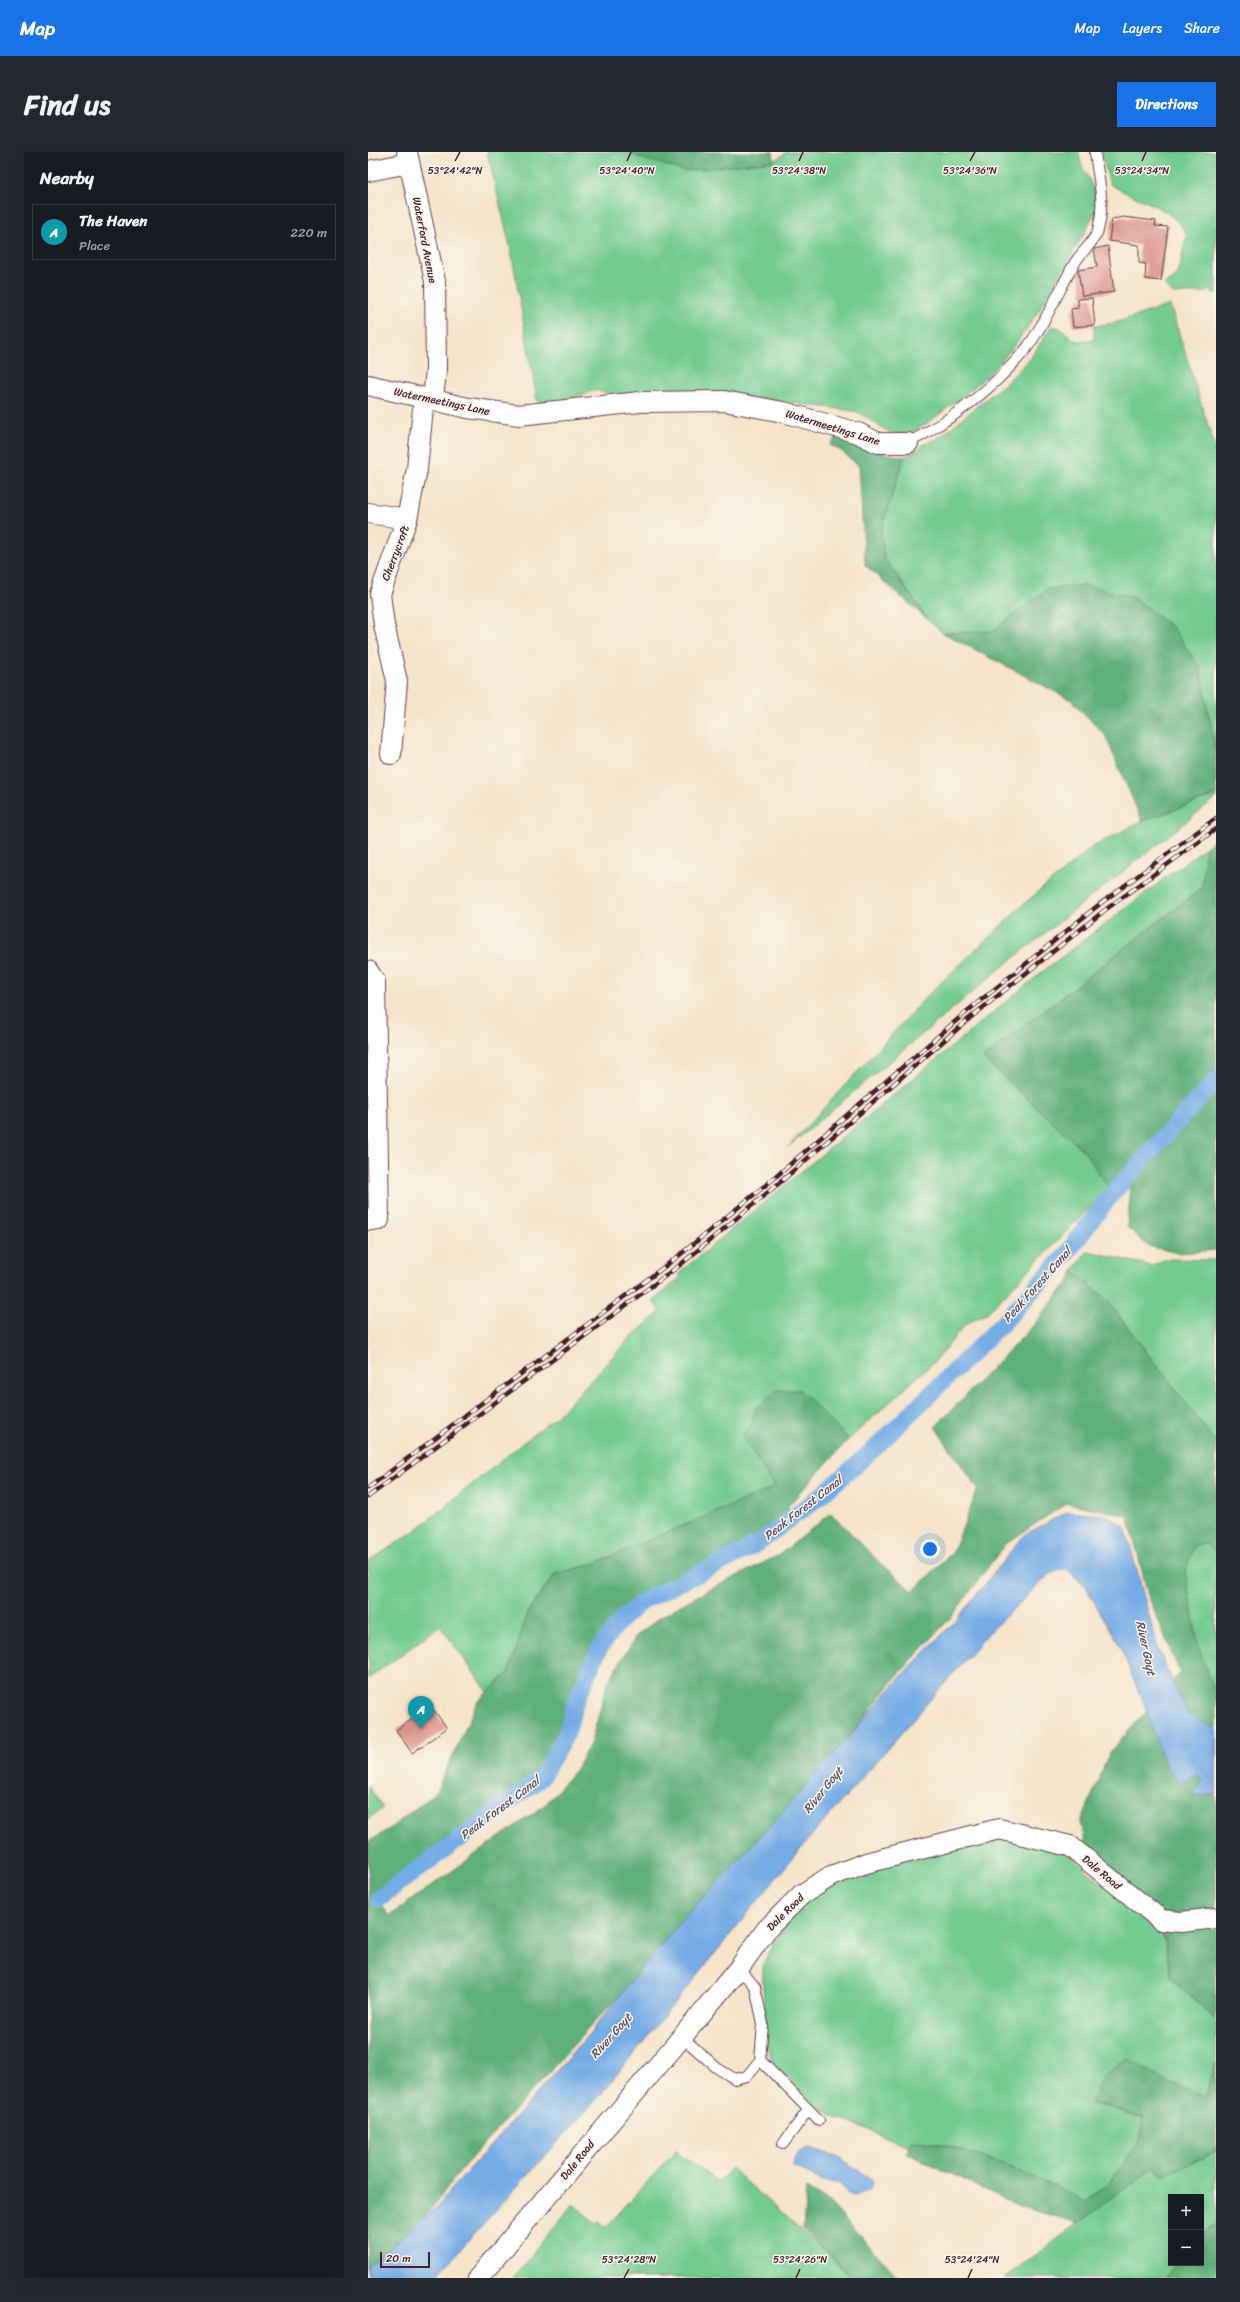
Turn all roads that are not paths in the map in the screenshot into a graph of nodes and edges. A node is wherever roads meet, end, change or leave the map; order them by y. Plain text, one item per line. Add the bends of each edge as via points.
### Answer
1 (1095, 152) edge
2 (408, 157) edge
3 (368, 171) edge
4 (368, 385) edge
5 (428, 399) junction
6 (908, 443) joint
7 (368, 513) edge
8 (408, 519) junction
9 (391, 754) dead end
10 (368, 971) edge
11 (372, 1028) edge
12 (368, 1220) edge
13 (1216, 1918) edge
14 (739, 1968) junction
15 (682, 2037) junction
16 (760, 2060) junction
17 (808, 2110) junction
18 (819, 2120) dead end
19 (783, 2144) dead end
20 (478, 2278) edge

1 - 6 lane, Watermeetings Lane via 1103,207 1098,232 1075,263 1026,348 997,379 963,408 937,427
2 - 3 street
2 - 5 street, Waterford Avenue via 435,281 436,370
4 - 5 street, Watermeetings Lane
5 - 6 street, Watermeetings Lane via 519,415 640,402 724,401 783,412 858,433 878,443
5 - 8 street, Cherrycroft
7 - 8 street
8 - 9 street, Cherrycroft via 380,594 384,625 397,681
10 - 11 street via 375,982
11 - 12 street via 379,1220
13 - 14 street, Dale Road via 1181,1922 1161,1920 1070,1846 999,1829 866,1863 831,1876 801,1894 766,1930
14 - 15 street, Dale Road
14 - 16 lane via 755,1987 763,2024
15 - 16 lane via 717,2068 735,2078 747,2076
15 - 20 street, Dale Road
16 - 17 lane
17 - 18 lane
17 - 19 lane

